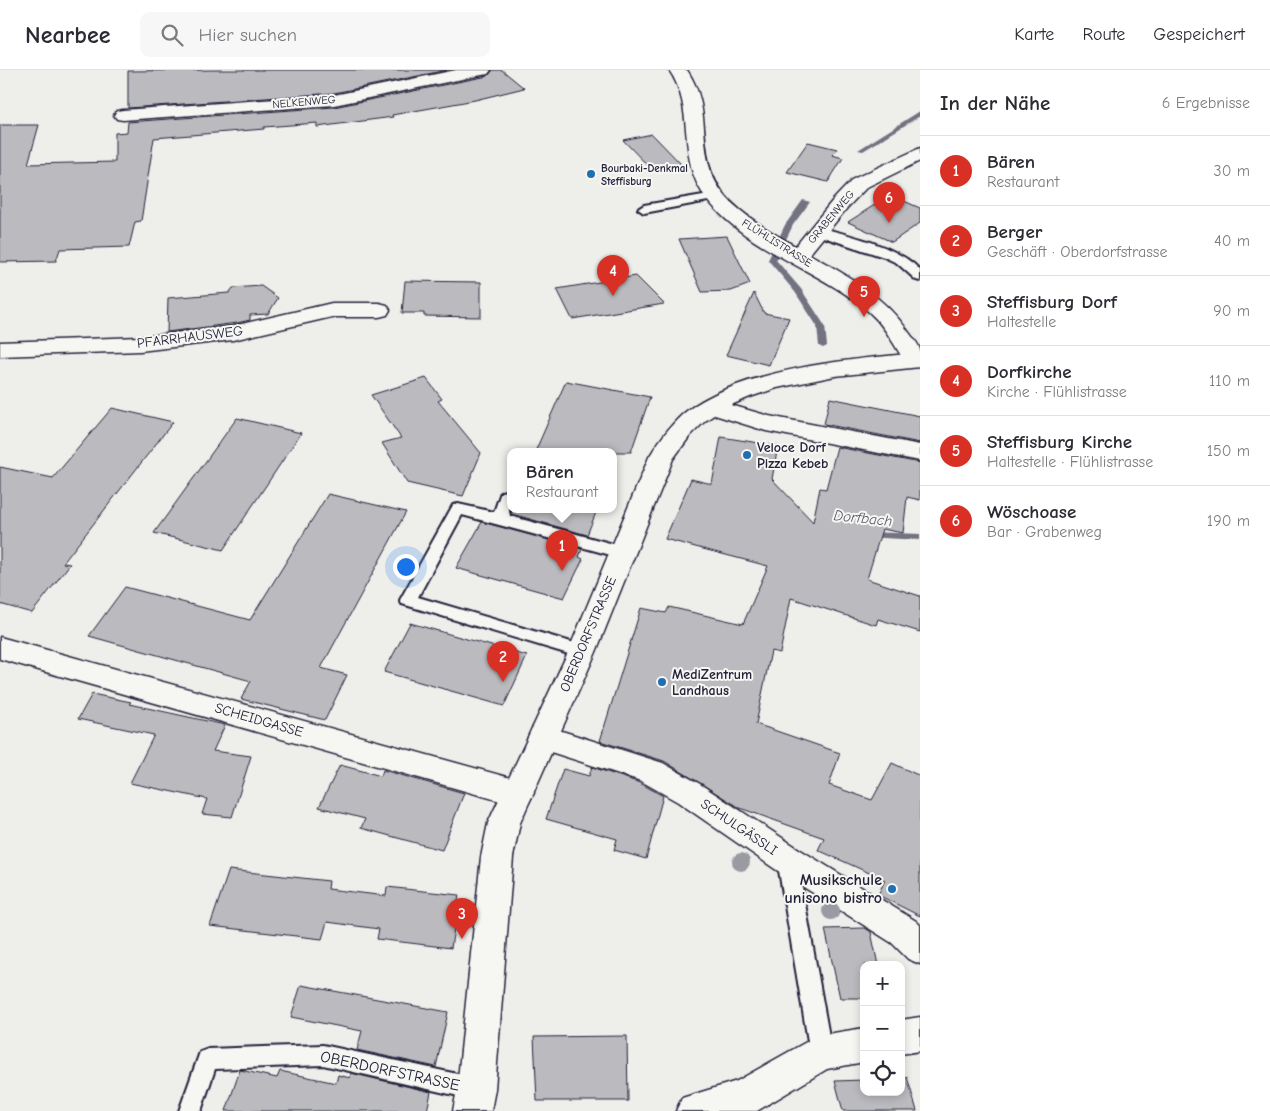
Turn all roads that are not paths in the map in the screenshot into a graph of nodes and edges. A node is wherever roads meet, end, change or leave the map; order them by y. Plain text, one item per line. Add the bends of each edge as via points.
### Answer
1 (482, 70) edge
2 (678, 70) edge
3 (123, 115) dead end
4 (920, 154) edge
5 (715, 197) junction
6 (644, 209) dead end
7 (818, 231) junction
8 (793, 254) junction
9 (920, 276) edge
10 (379, 310) dead end
11 (0, 349) edge
12 (918, 360) edge
13 (710, 406) junction
14 (920, 453) edge
15 (506, 496) dead end
16 (505, 520) junction
17 (622, 552) junction
18 (0, 648) edge
19 (582, 652) junction
20 (543, 737) junction
21 (518, 792) junction
22 (787, 859) junction
23 (920, 948) edge
24 (920, 1034) edge
25 (905, 1036) edge
26 (860, 1046) edge
27 (821, 1053) junction
28 (474, 1100) edge
29 (190, 1111) edge
30 (695, 1111) edge

1 - 3 street, NELKENWEG via 334,100
2 - 5 street, FLÜHLISTRASSE via 689,88 699,170
4 - 7 street, GRABENWEG via 860,182
5 - 6 lane
5 - 8 street, FLÜHLISTRASSE via 745,224
7 - 8 street, GRABENWEG
7 - 9 lane via 906,262
8 - 12 street, FLÜHLISTRASSE via 877,308
10 - 11 street, PFARRHAUSWEG via 332,310 233,333 140,344
12 - 13 street, OBERDORFSTRASSE via 786,379 733,395
13 - 14 street via 766,424
13 - 17 street, OBERDORFSTRASSE via 696,416 661,457
15 - 16 lane via 501,509
16 - 17 lane
16 - 19 lane via 458,510 408,600
17 - 19 street, OBERDORFSTRASSE
18 - 21 street, SCHEIDGASSE
19 - 20 street, OBERDORFSTRASSE
20 - 21 street, OBERDORFSTRASSE
20 - 22 street, SCHULGÄSSLI via 652,772
21 - 28 street, OBERDORFSTRASSE via 504,823 497,857
22 - 23 street, SCHULGÄSSLI via 904,932
22 - 27 lane
24 - 25 street
26 - 27 street
27 - 30 street via 744,1098
28 - 29 lane, OBERDORFSTRASSE via 323,1055 208,1059

